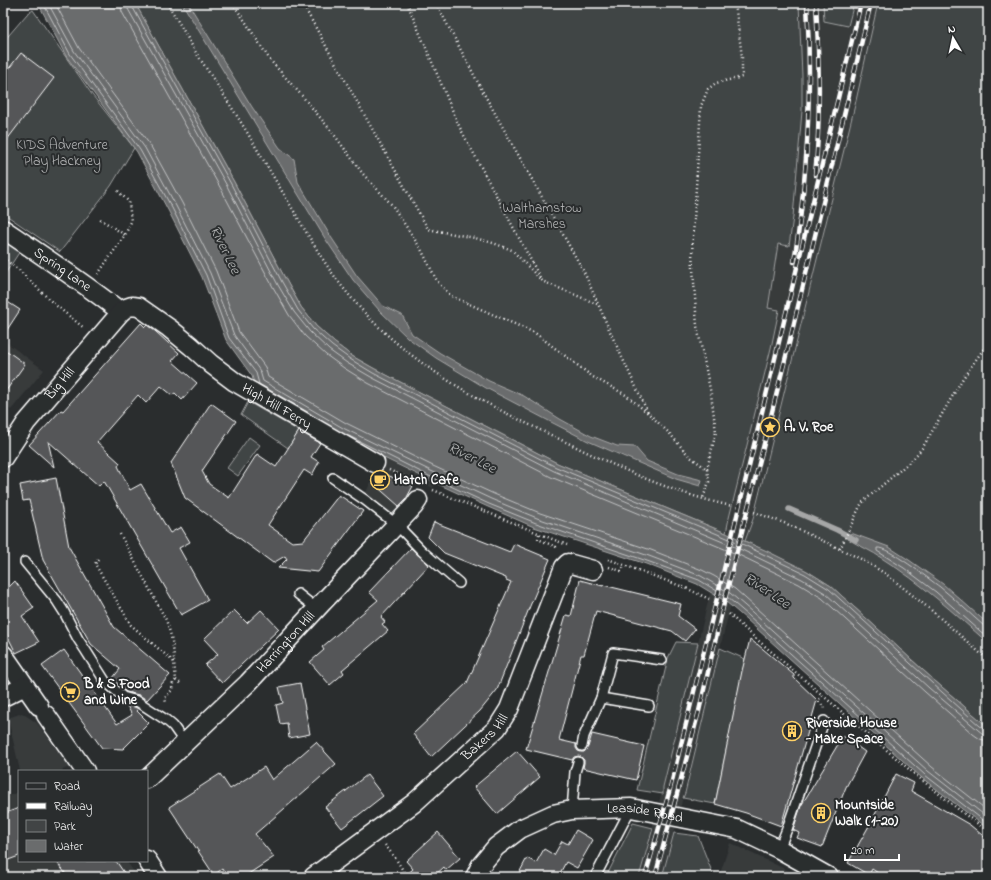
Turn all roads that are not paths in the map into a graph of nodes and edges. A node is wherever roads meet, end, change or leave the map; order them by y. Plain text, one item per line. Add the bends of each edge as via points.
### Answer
1 (3, 229) edge
2 (121, 312) junction
3 (3, 458) edge
4 (375, 463) road end
5 (333, 478) dead end
6 (423, 494) road end
7 (396, 525) junction
8 (25, 562) dead end
9 (593, 570) dead end
10 (459, 583) dead end
11 (298, 594) dead end
12 (317, 609) junction
13 (3, 654) edge
14 (662, 660) dead end
15 (25, 686) junction
16 (3, 697) edge
17 (600, 698) junction
18 (649, 706) dead end
19 (824, 721) dead end
20 (185, 743) junction
21 (582, 746) dead end
22 (578, 762) dead end
23 (84, 770) edge
24 (148, 778) edge
25 (631, 808) junction
26 (572, 810) junction
27 (779, 849) junction
28 (148, 862) edge
29 (158, 877) edge
30 (313, 877) edge
31 (475, 877) edge
32 (595, 877) edge
33 (829, 877) edge

1 - 2 street, Spring Lane via 55,263
2 - 3 street, Big Hill via 26,423
2 - 4 street, High Hill Ferry via 132,306 139,307 235,382
5 - 7 lane
6 - 7 street, Harrington Hill
7 - 10 lane
7 - 12 street, Harrington Hill
8 - 20 lane via 57,601 105,681 123,697 138,701 166,720
9 - 30 street, Bakers Hill via 568,563 564,567 509,709 497,728 414,803
11 - 12 lane
12 - 20 street, Harrington Hill via 248,683
13 - 15 street
14 - 17 lane via 613,653
15 - 16 street
15 - 23 street
17 - 18 lane
17 - 21 lane
19 - 27 lane
20 - 24 street, Harrington Hill
22 - 26 lane
25 - 26 street, Leaside Road
25 - 27 street, Leaside Road via 737,829
25 - 32 lane
26 - 31 street, Leaside Road via 553,814 520,829 496,847
27 - 33 street, Leaside Road
28 - 29 street

